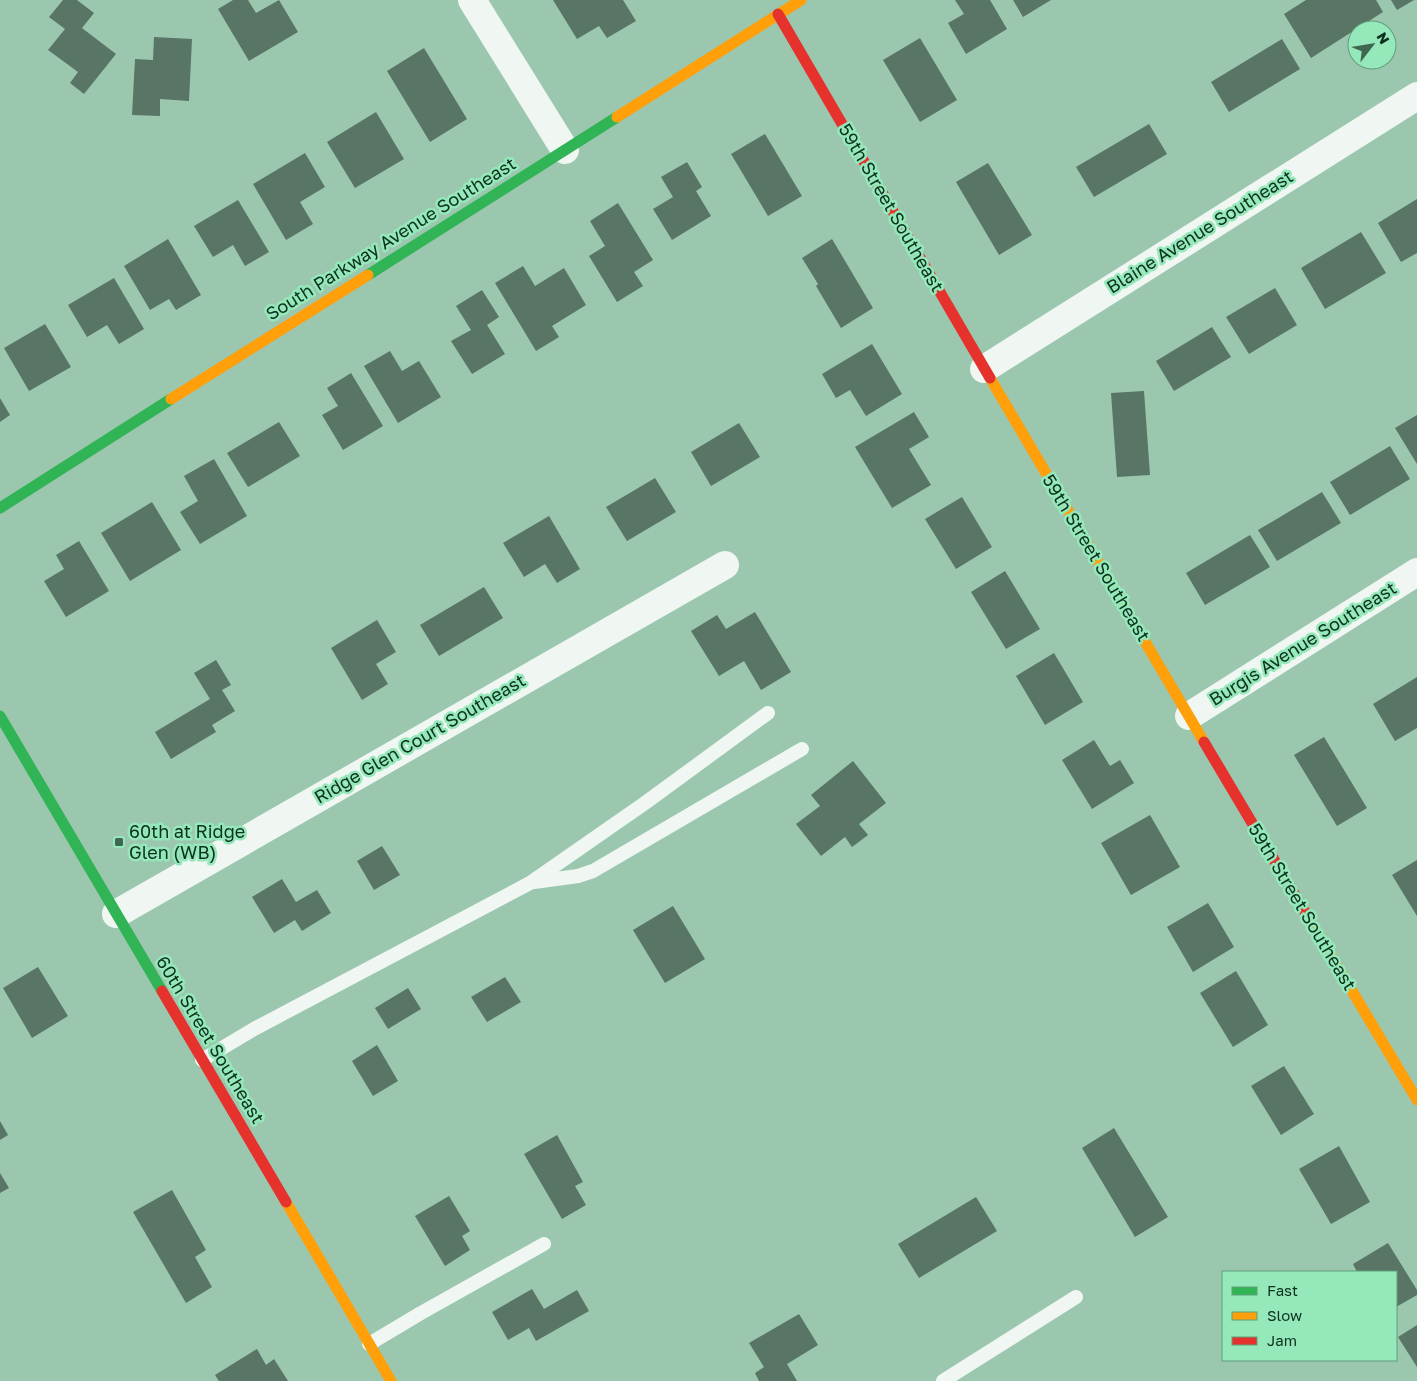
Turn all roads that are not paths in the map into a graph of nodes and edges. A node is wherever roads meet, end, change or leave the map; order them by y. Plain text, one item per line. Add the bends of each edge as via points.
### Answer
1 (472, 0) edge
2 (801, 0) edge
3 (778, 14) junction
4 (1417, 96) edge
5 (565, 150) junction
6 (984, 368) junction
7 (0, 508) edge
8 (725, 565) dead end
9 (1417, 572) edge
10 (768, 713) dead end
11 (0, 716) edge
12 (1189, 716) junction
13 (802, 748) dead end
14 (530, 883) junction
15 (116, 914) junction
16 (202, 1060) junction
17 (1417, 1100) edge
18 (544, 1244) dead end
19 (1076, 1296) dead end
20 (369, 1344) junction
21 (391, 1381) edge
22 (943, 1381) edge

1 - 5 street
2 - 3 street, South Parkway Avenue Southeast
3 - 5 street, South Parkway Avenue Southeast
3 - 6 street, 59th Street Southeast
4 - 6 street, Blaine Avenue Southeast
5 - 7 street, South Parkway Avenue Southeast
6 - 12 street, 59th Street Southeast
8 - 15 street, Ridge Glen Court Southeast
9 - 12 street, Burgis Avenue Southeast
10 - 14 lane
11 - 15 street, 60th Street Southeast
12 - 17 street, 59th Street Southeast
13 - 14 lane via 593,871
14 - 16 lane via 254,1029
15 - 16 street, 60th Street Southeast
16 - 20 street, 60th Street Southeast
18 - 20 lane
19 - 22 lane
20 - 21 street, 60th Street Southeast

